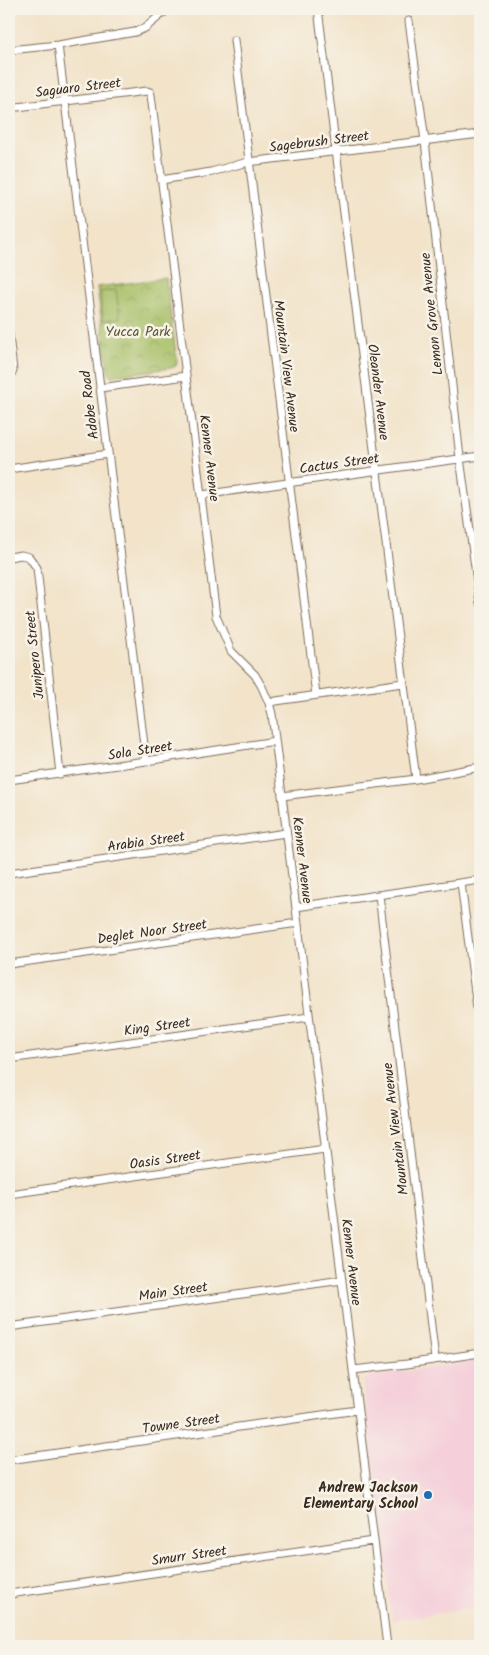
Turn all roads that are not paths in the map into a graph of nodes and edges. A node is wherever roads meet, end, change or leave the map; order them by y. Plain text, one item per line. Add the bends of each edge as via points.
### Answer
1 (168, 9) edge
2 (318, 9) edge
3 (409, 21) dead end
4 (234, 40) dead end
5 (58, 45) junction
6 (9, 50) edge
7 (150, 92) joint
8 (64, 102) junction
9 (9, 108) edge
10 (480, 134) edge
11 (424, 141) junction
12 (335, 151) junction
13 (248, 162) junction
14 (161, 180) junction
15 (9, 335) edge
16 (186, 376) junction
17 (9, 377) edge
18 (100, 388) junction
19 (108, 454) junction
20 (480, 456) edge
21 (460, 458) junction
22 (9, 469) edge
23 (376, 470) junction
24 (290, 482) junction
25 (202, 495) junction
26 (9, 557) edge
27 (480, 603) edge
28 (403, 683) junction
29 (316, 695) junction
30 (269, 703) junction
31 (275, 741) junction
32 (146, 761) junction
33 (480, 768) edge
34 (60, 774) junction
35 (416, 779) junction
36 (9, 780) edge
37 (282, 796) junction
38 (286, 833) junction
39 (9, 873) edge
40 (480, 880) edge
41 (461, 883) junction
42 (379, 896) junction
43 (296, 907) junction
44 (298, 923) junction
45 (9, 964) edge
46 (309, 1017) junction
47 (480, 1031) edge
48 (9, 1059) edge
49 (325, 1149) junction
50 (9, 1194) edge
51 (342, 1280) junction
52 (9, 1327) edge
53 (480, 1353) edge
54 (435, 1359) junction
55 (353, 1370) junction
56 (357, 1410) junction
57 (9, 1460) edge
58 (373, 1541) junction
59 (9, 1594) edge
60 (387, 1646) edge

1 - 5 street via 135,32
2 - 12 street, Oleander Avenue
3 - 11 street, Lemon Grove Avenue
4 - 13 street, Mountain View Avenue
5 - 6 street
5 - 8 street, Adobe Road
7 - 8 street, Saguaro Street
7 - 14 street, Kenner Avenue
8 - 9 street, Saguaro Street
8 - 18 street, Adobe Road
10 - 11 street, Sagebrush Street
11 - 12 street, Sagebrush Street
11 - 21 street, Lemon Grove Avenue
12 - 13 street, Sagebrush Street
12 - 23 street, Oleander Avenue
13 - 14 street, Sagebrush Street
13 - 24 street, Mountain View Avenue
14 - 16 street, Kenner Avenue
15 - 17 street via 13,370
16 - 18 street
16 - 25 street, Kenner Avenue
18 - 19 street, Adobe Road
19 - 22 street
19 - 32 street, Adobe Road
20 - 21 street, Cactus Street
21 - 23 street, Cactus Street
21 - 27 street, Lemon Grove Avenue
23 - 24 street, Cactus Street
23 - 28 street, Oleander Avenue
24 - 25 street, Cactus Street
24 - 29 street, Mountain View Avenue
25 - 30 street, Kenner Avenue via 216,616 231,651 255,676
26 - 34 street, Junipero Street via 30,557 37,568
28 - 29 street
28 - 35 street, Oleander Avenue
29 - 30 street
30 - 31 street, Kenner Avenue
31 - 32 street, Sola Street
31 - 37 street, Kenner Avenue
32 - 34 street, Sola Street
33 - 35 street
34 - 36 street, Sola Street
35 - 37 street
37 - 38 street, Kenner Avenue
38 - 39 street, Arabia Street
38 - 43 street, Kenner Avenue
40 - 41 street
41 - 42 street
41 - 47 street
42 - 43 street
42 - 54 street, Mountain View Avenue
43 - 44 street, Kenner Avenue
44 - 45 street, Deglet Noor Street
44 - 46 street, Kenner Avenue
46 - 48 street, King Street
46 - 49 street, Kenner Avenue
49 - 50 street, Oasis Street
49 - 51 street, Kenner Avenue
51 - 52 street, Main Street
51 - 55 street, Kenner Avenue
53 - 54 street
54 - 55 street
55 - 56 street, Kenner Avenue
56 - 57 street, Towne Street
56 - 58 street, Kenner Avenue
58 - 59 street, Smurr Street
58 - 60 street, Kenner Avenue

